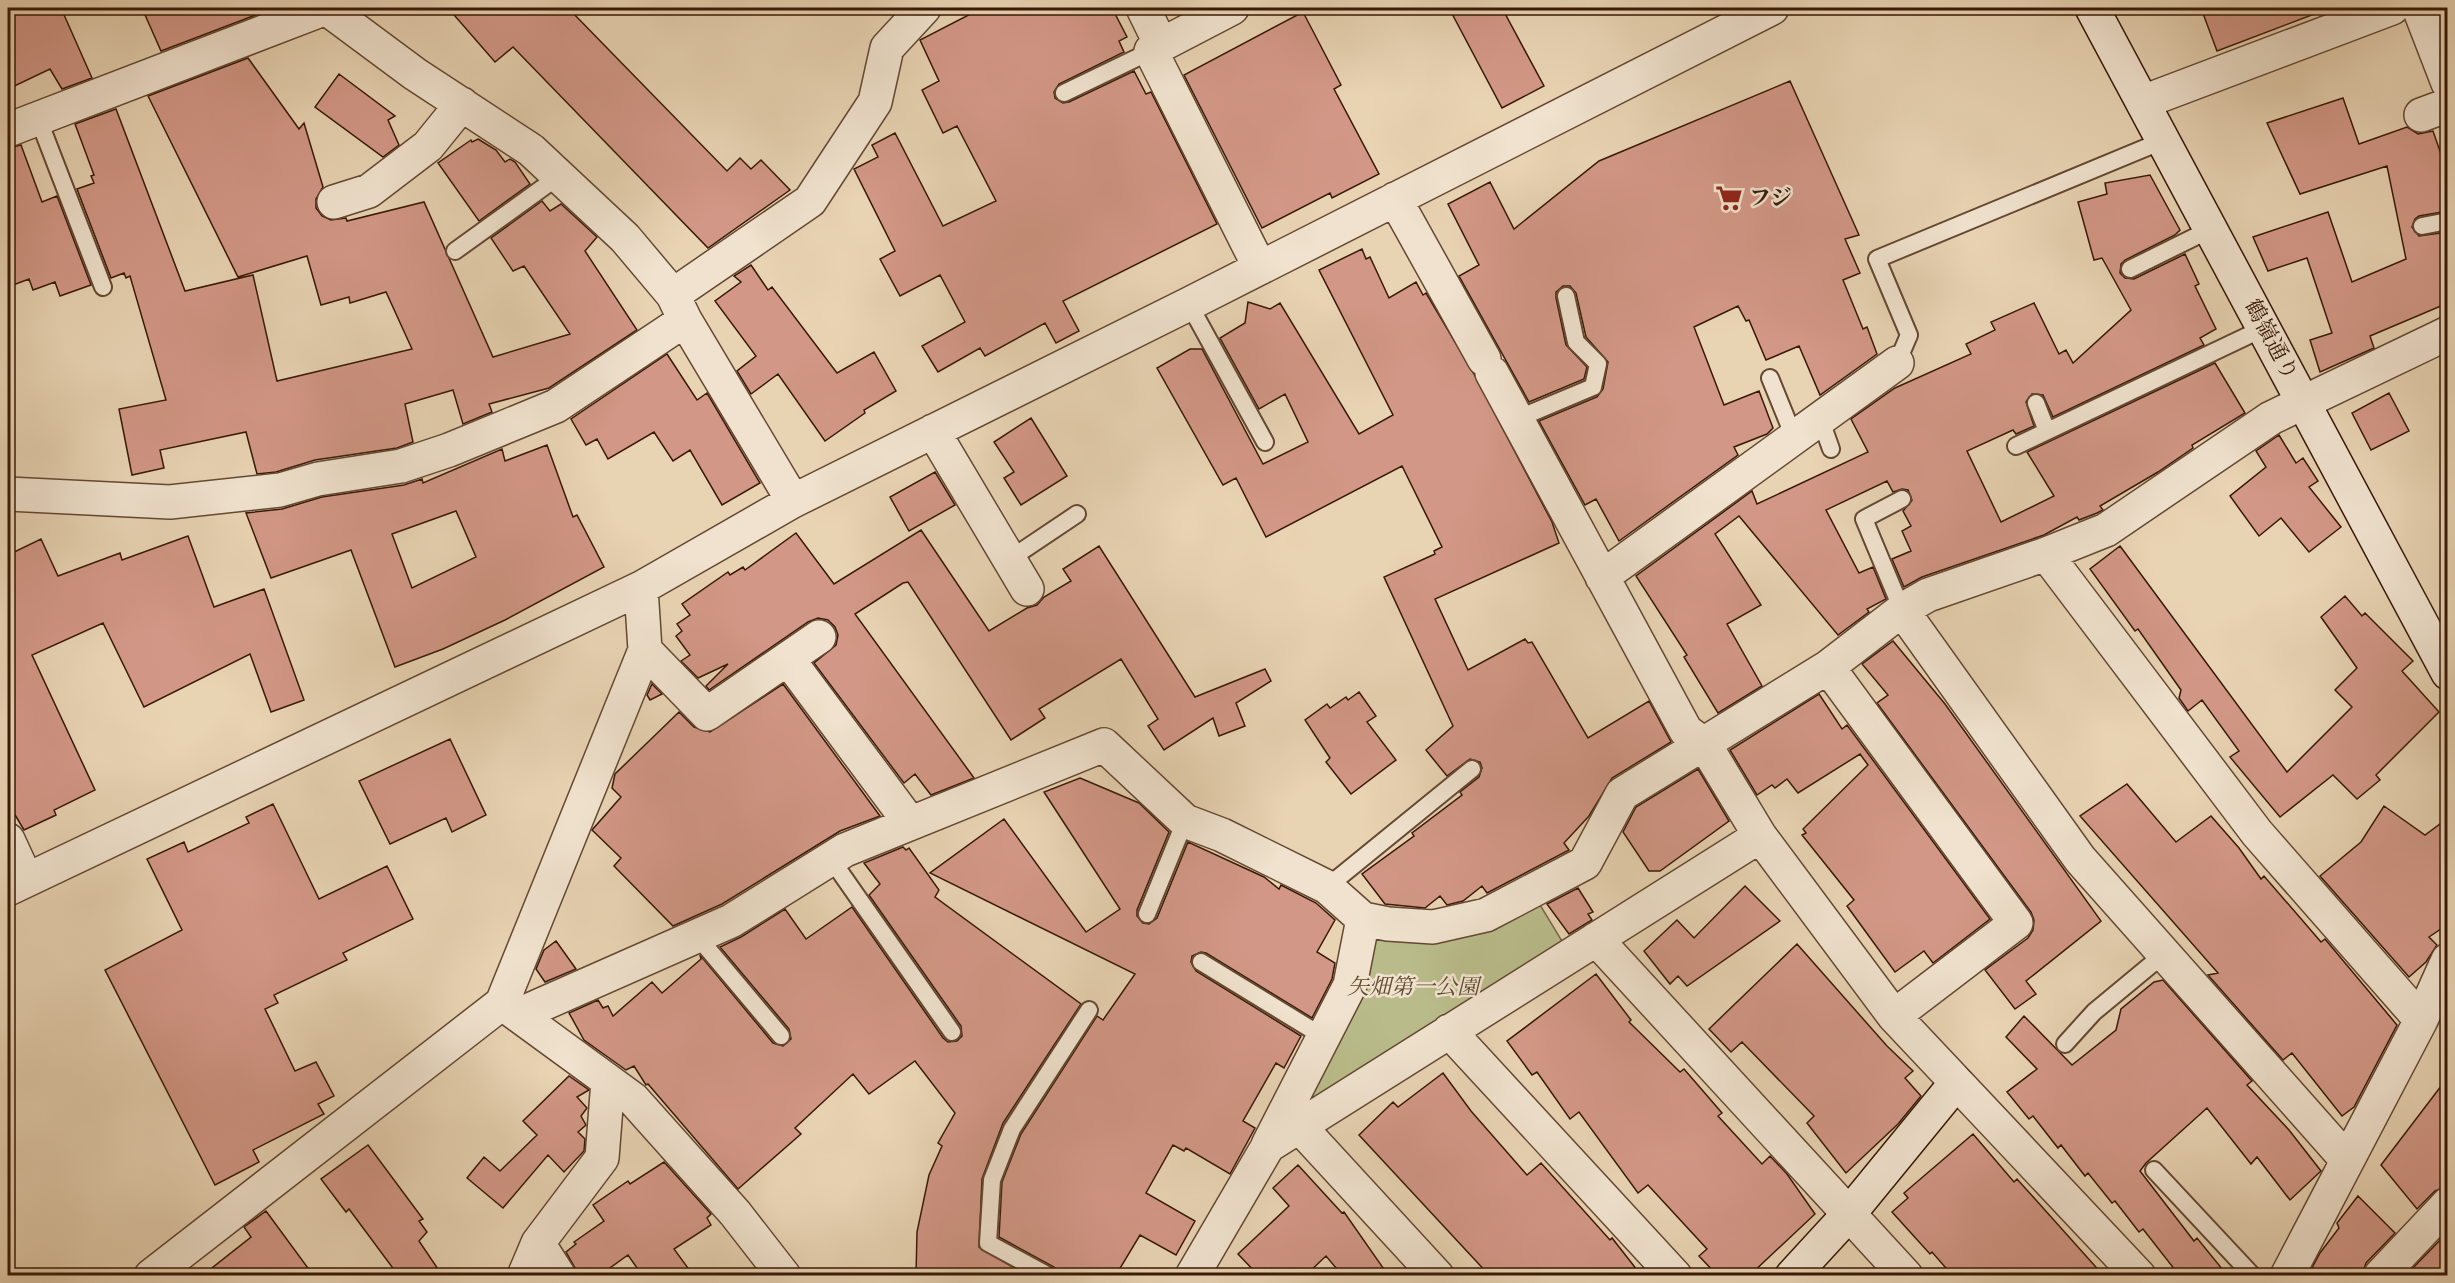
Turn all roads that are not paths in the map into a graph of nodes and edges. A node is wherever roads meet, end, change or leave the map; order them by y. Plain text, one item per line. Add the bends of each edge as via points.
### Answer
1 (326, 8) edge
2 (924, 8) edge
3 (1143, 8) edge
4 (1232, 8) edge
5 (1772, 8) edge
6 (2092, 8) edge
7 (2392, 8) edge
8 (2419, 8) edge
9 (1156, 48) junction
10 (2448, 83) edge
11 (1064, 93) dead end
12 (2143, 102) junction
13 (462, 104) junction
14 (38, 118) junction
15 (8, 130) edge
16 (2162, 141) junction
17 (559, 176) junction
18 (1395, 198) junction
19 (334, 202) dead end
20 (2448, 221) edge
21 (2422, 226) dead end
22 (2211, 229) junction
23 (455, 251) dead end
24 (1260, 268) junction
25 (2130, 269) dead end
26 (103, 287) dead end
27 (1566, 296) dead end
28 (1189, 304) junction
29 (679, 307) junction
30 (2264, 328) junction
31 (2448, 333) edge
32 (1897, 363) joint
33 (1770, 378) dead end
34 (2303, 401) junction
35 (2036, 403) dead end
36 (1820, 418) junction
37 (1516, 419) junction
38 (933, 431) junction
39 (2047, 431) junction
40 (1794, 437) junction
41 (1265, 442) dead end
42 (2016, 446) dead end
43 (1831, 449) dead end
44 (8, 494) edge
45 (1902, 499) dead end
46 (793, 501) junction
47 (1077, 514) dead end
48 (2046, 554) junction
49 (1010, 559) junction
50 (1602, 577) junction
51 (641, 588) junction
52 (1028, 589) dead end
53 (1902, 610) junction
54 (819, 637) dead end
55 (645, 650) junction
56 (788, 659) junction
57 (1828, 667) junction
58 (2448, 674) edge
59 (1705, 745) junction
60 (1472, 769) dead end
61 (1185, 821) junction
62 (910, 824) junction
63 (1760, 836) junction
64 (8, 840) edge
65 (831, 859) junction
66 (17, 884) edge
67 (1327, 887) junction
68 (1147, 914) dead end
69 (1364, 919) junction
70 (697, 936) junction
71 (1596, 939) junction
72 (2164, 954) junction
73 (2448, 960) edge
74 (1201, 962) dead end
75 (510, 1009) junction
76 (1089, 1010) dead end
77 (1894, 1016) junction
78 (2421, 1020) junction
79 (1449, 1031) junction
80 (952, 1032) dead end
81 (781, 1036) dead end
82 (1322, 1036) junction
83 (2065, 1044) dead end
84 (608, 1081) junction
85 (1956, 1083) junction
86 (1299, 1126) junction
87 (1268, 1146) junction
88 (2347, 1160) junction
89 (2154, 1170) dead end
90 (2448, 1204) edge
91 (1848, 1215) junction
92 (538, 1242) junction
93 (1195, 1274) edge
94 (151, 1275) edge
95 (524, 1275) edge
96 (559, 1275) edge
97 (784, 1275) edge
98 (1049, 1275) edge
99 (1437, 1275) edge
100 (1675, 1275) edge
101 (1792, 1275) edge
102 (1906, 1275) edge
103 (2139, 1275) edge
104 (2253, 1275) edge
105 (2287, 1275) edge
106 (2379, 1275) edge

1 - 13 street
1 - 14 street
2 - 29 street via 887,48 875,102 810,201
3 - 9 street
4 - 9 street
5 - 18 street
6 - 12 street, 鶴嶺通り
7 - 12 street
8 - 10 street
9 - 11 lane
9 - 24 street
12 - 16 street, 鶴嶺通り
13 - 17 street via 531,150
13 - 19 street via 428,146 369,191
14 - 15 street
14 - 26 lane
16 - 22 street, 鶴嶺通り
16 - 32 lane via 1877,259 1909,335
17 - 23 lane
17 - 29 street via 625,237
18 - 24 street
18 - 37 street
20 - 21 lane
22 - 25 lane
22 - 30 street, 鶴嶺通り
24 - 28 street
27 - 37 lane via 1576,342 1598,364 1593,387
28 - 38 street
28 - 41 lane
29 - 44 street via 556,406 400,466 318,479 280,490 170,502
29 - 46 street
30 - 34 street, 鶴嶺通り
30 - 39 lane
31 - 34 street
32 - 36 street
33 - 40 lane
34 - 48 street via 2271,418 2106,530
34 - 58 street, 鶴嶺通り
35 - 39 lane
36 - 40 street
36 - 43 lane
37 - 50 street
38 - 46 street
38 - 49 street
39 - 42 lane
40 - 50 street
45 - 53 lane via 1864,519
46 - 51 street
47 - 49 lane
48 - 53 street via 1928,595
48 - 78 street via 2257,833
49 - 52 street
50 - 59 street via 1686,731
51 - 55 street
51 - 66 street
53 - 57 street
53 - 72 street via 2080,859
54 - 56 street
55 - 56 street via 707,714
55 - 75 street
56 - 62 street
57 - 59 street
57 - 77 street via 2016,923
59 - 63 street
59 - 69 street via 1622,794 1585,863 1486,915 1433,927
60 - 67 lane
61 - 62 street via 1104,745
61 - 67 street
61 - 68 lane
62 - 65 street
63 - 71 street
63 - 77 street
64 - 66 street
65 - 70 street via 731,921
65 - 80 lane
67 - 69 street
69 - 82 street via 1350,985
70 - 75 street
70 - 81 lane
71 - 79 street
71 - 91 street
72 - 83 lane via 2094,1012
72 - 88 street
73 - 78 street
74 - 82 lane
75 - 84 street
75 - 94 street
76 - 98 lane via 1012,1129 992,1180 988,1244
77 - 85 street
78 - 88 street
79 - 86 street
79 - 100 street
82 - 87 street
84 - 92 street via 602,1158
84 - 97 street via 633,1099 735,1213
85 - 91 street
85 - 103 street
86 - 87 street
86 - 99 street
87 - 93 street
88 - 105 street
89 - 104 lane
90 - 106 street
91 - 101 street
91 - 102 street
92 - 95 street
92 - 96 street

